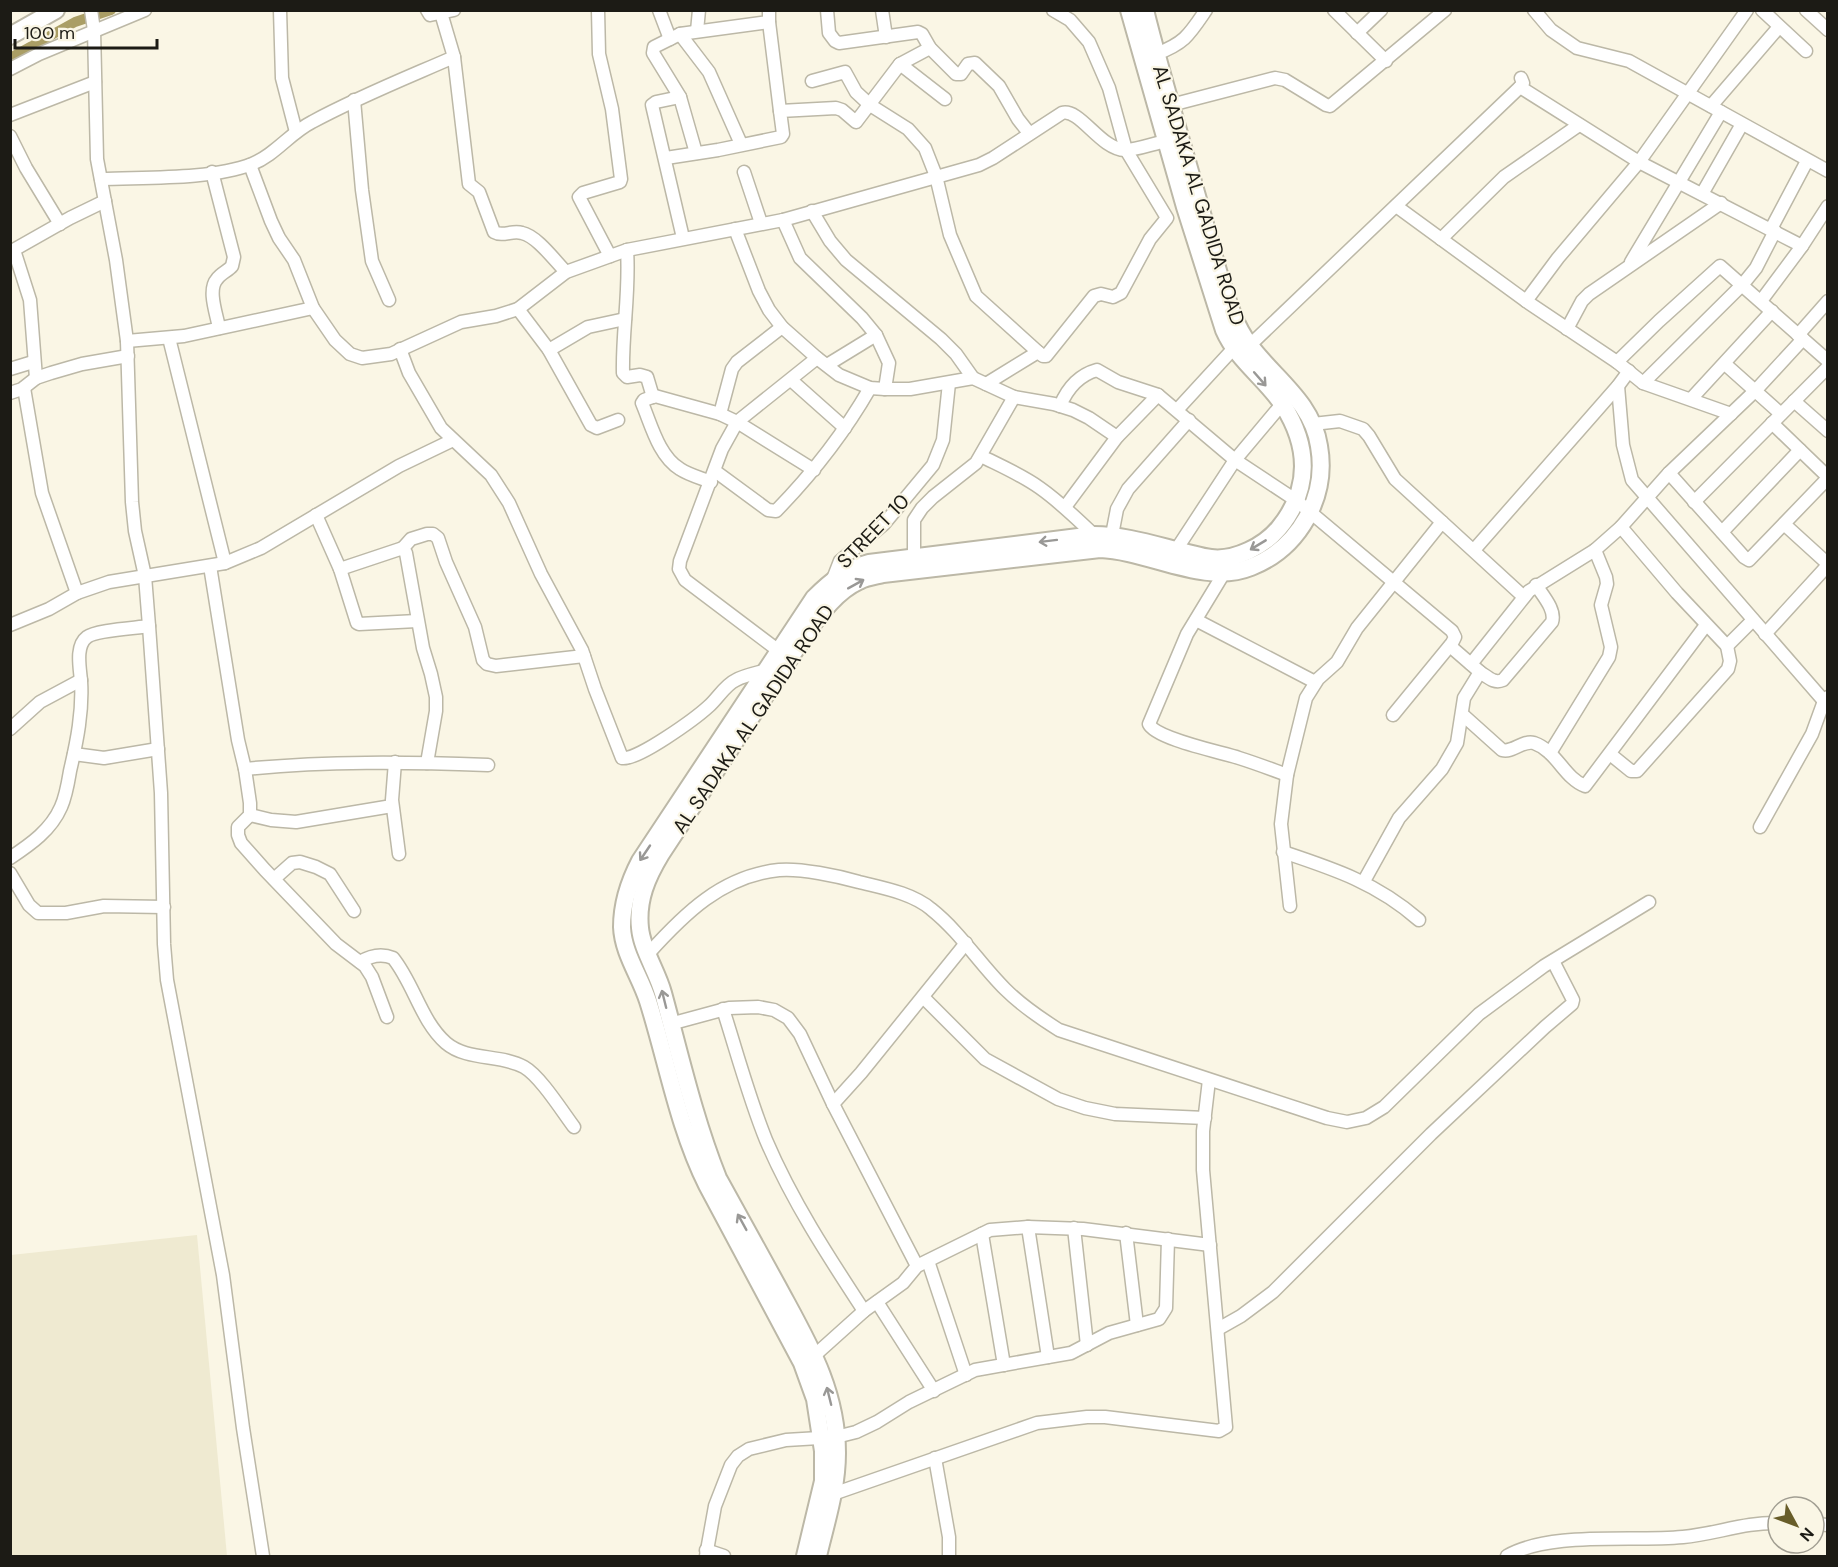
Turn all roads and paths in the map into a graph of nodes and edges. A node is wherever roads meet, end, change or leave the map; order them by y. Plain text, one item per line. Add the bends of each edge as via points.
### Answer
1 (56, 10) edge
2 (145, 10) edge
3 (280, 10) edge
4 (427, 10) edge
5 (454, 10) edge
6 (598, 10) edge
7 (659, 10) edge
8 (699, 10) edge
9 (827, 10) edge
10 (882, 10) edge
11 (1053, 10) edge
12 (1129, 10) edge
13 (1145, 10) edge
14 (1206, 10) edge
15 (1334, 10) edge
16 (1381, 10) edge
17 (1445, 10) edge
18 (1534, 10) edge
19 (1747, 10) edge
20 (1762, 10) edge
21 (1806, 10) edge
22 (441, 13) junction
23 (769, 16) edge
24 (92, 20) edge
25 (1779, 27) junction
26 (697, 30) junction
27 (1827, 30) edge
28 (1357, 33) junction
29 (10, 36) edge
30 (675, 36) junction
31 (886, 37) junction
32 (930, 48) junction
33 (1806, 51) dead end
34 (1156, 54) junction
35 (454, 57) junction
36 (1386, 61) junction
37 (900, 64) junction
38 (10, 69) edge
39 (812, 81) dead end
40 (95, 82) junction
41 (1687, 92) junction
42 (680, 96) junction
43 (945, 99) dead end
44 (354, 100) junction
45 (870, 105) junction
46 (1171, 105) junction
47 (1716, 109) junction
48 (780, 111) junction
49 (10, 115) edge
50 (1742, 124) junction
51 (1579, 125) junction
52 (296, 132) junction
53 (1029, 133) junction
54 (10, 136) edge
55 (1173, 139) junction
56 (741, 144) junction
57 (1126, 150) junction
58 (696, 153) junction
59 (666, 158) junction
60 (1807, 161) junction
61 (1639, 162) junction
62 (250, 165) junction
63 (1827, 171) edge
64 (212, 172) junction
65 (744, 172) dead end
66 (936, 176) junction
67 (101, 179) junction
68 (1679, 182) junction
69 (1702, 194) junction
70 (105, 201) junction
71 (1721, 203) junction
72 (1396, 206) junction
73 (1827, 206) edge
74 (1185, 207) junction
75 (812, 211) junction
76 (1167, 218) junction
77 (783, 220) junction
78 (60, 224) junction
79 (761, 224) junction
80 (735, 229) junction
81 (1773, 230) junction
82 (683, 238) junction
83 (1441, 240) junction
84 (1802, 246) junction
85 (627, 250) junction
86 (12, 251) edge
87 (1206, 253) junction
88 (609, 256) junction
89 (1629, 266) junction
90 (566, 272) junction
91 (1743, 284) junction
92 (389, 300) dead end
93 (1526, 301) junction
94 (1761, 301) junction
95 (1827, 301) edge
96 (313, 308) junction
97 (518, 309) junction
98 (1772, 311) junction
99 (625, 319) junction
100 (782, 327) junction
101 (219, 328) junction
102 (1567, 329) junction
103 (876, 335) junction
104 (1800, 337) junction
105 (170, 338) junction
106 (127, 341) junction
107 (1242, 347) junction
108 (400, 350) junction
109 (549, 350) junction
110 (1038, 352) junction
111 (128, 356) junction
112 (1827, 361) edge
113 (33, 362) junction
114 (822, 362) junction
115 (1617, 362) junction
116 (1725, 364) junction
117 (1827, 367) edge
118 (10, 369) edge
119 (1629, 371) junction
120 (36, 378) junction
121 (972, 378) junction
122 (791, 380) junction
123 (949, 383) junction
124 (1643, 383) junction
125 (986, 384) junction
126 (1618, 386) junction
127 (24, 388) junction
128 (870, 388) junction
129 (885, 389) junction
130 (1756, 390) junction
131 (10, 393) edge
132 (1158, 395) junction
133 (652, 397) junction
134 (1014, 397) junction
135 (1288, 399) junction
136 (1691, 399) junction
137 (1794, 401) junction
138 (1060, 406) junction
139 (1177, 410) junction
140 (720, 414) junction
141 (1731, 414) junction
142 (1777, 419) junction
143 (618, 420) dead end
144 (1189, 420) junction
145 (737, 422) junction
146 (1313, 424) junction
147 (845, 428) junction
148 (1827, 431) edge
149 (1117, 437) junction
150 (453, 440) junction
151 (1800, 450) junction
152 (981, 456) junction
153 (1235, 460) junction
154 (814, 470) junction
155 (1669, 473) junction
156 (713, 477) junction
157 (1827, 478) edge
158 (1646, 498) junction
159 (1297, 501) junction
160 (1694, 502) junction
161 (1065, 507) junction
162 (1310, 513) junction
163 (316, 515) junction
164 (1442, 522) junction
165 (1784, 524) junction
166 (1621, 527) junction
167 (1722, 532) junction
168 (1094, 535) junction
169 (1112, 535) junction
170 (403, 548) junction
171 (1176, 550) junction
172 (1474, 550) junction
173 (1595, 550) junction
174 (914, 557) junction
175 (225, 563) junction
176 (1827, 565) edge
177 (210, 566) junction
178 (340, 568) junction
179 (1214, 568) junction
180 (145, 576) junction
181 (833, 579) junction
182 (1393, 581) junction
183 (1536, 585) junction
184 (77, 593) junction
185 (1524, 597) junction
186 (1196, 620) junction
187 (1753, 620) junction
188 (417, 621) junction
189 (10, 625) edge
190 (1706, 625) junction
191 (149, 626) junction
192 (1765, 634) junction
193 (1450, 646) junction
194 (1727, 646) junction
195 (784, 655) junction
196 (584, 656) junction
197 (1476, 668) junction
198 (767, 670) junction
199 (81, 680) junction
200 (1315, 682) junction
201 (1825, 704) edge
202 (1393, 715) dead end
203 (1463, 715) junction
204 (10, 729) edge
205 (158, 749) junction
206 (74, 753) junction
207 (1550, 753) junction
208 (1610, 754) junction
209 (395, 762) junction
210 (427, 763) junction
211 (488, 765) dead end
212 (245, 769) junction
213 (1287, 775) junction
214 (392, 806) junction
215 (250, 815) junction
216 (1760, 827) dead end
217 (1283, 852) junction
218 (399, 854) dead end
219 (10, 858) edge
220 (10, 873) edge
221 (274, 879) junction
222 (1364, 882) junction
223 (1648, 902) dead end
224 (1290, 906) dead end
225 (164, 907) junction
226 (354, 911) dead end
227 (1419, 920) dead end
228 (966, 943) junction
229 (648, 954) junction
230 (1553, 961) junction
231 (360, 963) junction
232 (635, 968) junction
233 (924, 998) junction
234 (723, 1010) junction
235 (387, 1017) dead end
236 (663, 1026) junction
237 (1209, 1080) junction
238 (833, 1104) junction
239 (1205, 1118) junction
240 (574, 1127) dead end
241 (1028, 1227) junction
242 (1074, 1228) junction
243 (1126, 1233) junction
244 (982, 1234) junction
245 (1168, 1239) junction
246 (1210, 1245) junction
247 (922, 1264) junction
248 (876, 1302) junction
249 (864, 1311) junction
250 (1137, 1326) junction
251 (1218, 1329) junction
252 (1087, 1344) junction
253 (1048, 1357) junction
254 (809, 1359) junction
255 (1004, 1365) junction
256 (966, 1375) junction
257 (934, 1391) junction
258 (829, 1437) junction
259 (935, 1458) junction
260 (833, 1494) junction
261 (1766, 1524) edge
262 (706, 1553) edge
263 (264, 1557) edge
264 (724, 1557) edge
265 (805, 1557) edge
266 (818, 1557) edge
267 (949, 1557) edge
268 (1506, 1557) edge

1 - 29 street
2 - 24 street
3 - 52 street via 282,78
4 - 22 street via 430,15
5 - 22 street
6 - 88 street via 599,54 612,110 621,179 579,197
7 - 30 street
8 - 26 street
9 - 31 street via 829,33 835,41
10 - 31 street
11 - 57 street via 1070,20 1089,42 1109,88
12 - 55 street, AL SADAKA AL GADIDA ROAD
13 - 34 street, AL SADAKA AL GADIDA ROAD
14 - 34 street via 1185,39
15 - 28 street
16 - 28 street
17 - 36 street
18 - 41 street via 1551,30 1577,48 1629,61
19 - 41 street
20 - 25 street
21 - 27 street
22 - 35 street
23 - 26 street
23 - 48 street
24 - 38 street
24 - 40 street
25 - 33 street
25 - 47 street
26 - 30 street
28 - 36 street
30 - 42 street via 652,51
30 - 56 street via 709,72
31 - 32 street via 918,32
32 - 37 street
32 - 53 street via 956,74 975,63 999,86
34 - 46 street, AL SADAKA AL GADIDA ROAD
35 - 44 street
35 - 90 street via 469,184 479,192 494,232 529,235
36 - 46 street via 1330,106 1275,78
37 - 43 street
37 - 45 street
39 - 45 street via 845,72 856,92
40 - 49 street
40 - 67 street
41 - 47 street
41 - 61 street
42 - 58 street
42 - 59 street via 652,105
44 - 52 street
44 - 92 street via 370,251 378,280
45 - 48 street via 856,122 836,108
45 - 66 street via 917,137 926,148
46 - 55 street, AL SADAKA AL GADIDA ROAD
47 - 50 street
47 - 68 street
48 - 56 street via 781,137
50 - 60 street
50 - 69 street
51 - 61 street
51 - 72 street via 1520,82
51 - 83 street via 1504,177
52 - 62 street
53 - 57 street via 1067,112 1107,144
53 - 66 street via 980,165
54 - 78 street
55 - 57 street
55 - 74 street, AL SADAKA AL GADIDA ROAD
55 - 87 street, AL SADAKA AL GADIDA ROAD
56 - 58 street
57 - 76 street
58 - 59 street
59 - 82 street
60 - 63 street
60 - 81 street
61 - 68 street
61 - 93 street
62 - 64 street
62 - 96 street via 271,221 300,271
64 - 67 street
64 - 101 street via 234,257 232,266 214,284
65 - 79 street
66 - 75 street
66 - 110 street via 950,235 975,296
67 - 70 street
68 - 69 street
68 - 89 street
69 - 71 street
70 - 78 street
70 - 106 street
71 - 81 street
71 - 89 street
72 - 83 street
72 - 107 street
73 - 84 street
74 - 76 street
74 - 87 street, AL SADAKA AL GADIDA ROAD
75 - 77 street
75 - 121 street via 837,251 941,339
76 - 110 street via 1150,239 1121,293 1113,297 1094,296 1046,356
77 - 79 street
77 - 103 street via 800,258
78 - 86 street
79 - 80 street
80 - 82 street
80 - 100 street via 759,291
81 - 84 street
81 - 91 street via 1767,250
82 - 85 street
83 - 93 street
84 - 94 street
85 - 88 street
85 - 99 street
86 - 113 street via 30,300
87 - 107 street, AL SADAKA AL GADIDA ROAD via 1224,330
88 - 90 street
89 - 102 street via 1586,297
90 - 97 street
91 - 94 street
91 - 115 street via 1718,267
91 - 124 street
93 - 102 street
94 - 98 street
95 - 104 street
96 - 101 street
96 - 108 street via 350,354 379,357
97 - 108 street via 461,322
97 - 109 street
98 - 104 street
98 - 116 street
99 - 109 street via 588,327
99 - 133 street via 623,373 627,377 647,377
100 - 114 street
100 - 140 street via 736,362
101 - 105 street
102 - 115 street
103 - 114 street
103 - 129 street via 889,363
104 - 112 street
104 - 130 street
105 - 106 street
105 - 175 street
106 - 111 street
107 - 135 street, AL SADAKA AL GADIDA ROAD
107 - 139 street
108 - 150 street via 441,428
109 - 143 street via 591,425 597,428
110 - 125 street
111 - 120 street
111 - 180 street via 132,502
113 - 118 street
113 - 120 street
114 - 122 street
114 - 128 street
115 - 119 street
116 - 130 street
116 - 136 street
117 - 137 street
119 - 124 street
119 - 126 street
120 - 127 street
121 - 123 street
121 - 125 street
122 - 145 street
122 - 147 street
123 - 129 street
123 - 181 street, STREET 10 via 943,441 933,465 884,524 840,561
124 - 136 street
125 - 134 street
126 - 158 street via 1626,463 1632,480
126 - 172 street
127 - 131 street
127 - 184 street via 42,493
128 - 129 street
128 - 147 street
130 - 141 street
130 - 142 street
132 - 138 street via 1118,382 1097,370 1072,385
132 - 139 street
132 - 149 street
133 - 140 street
133 - 156 street via 642,404 661,448 677,467
134 - 138 street
134 - 152 street
135 - 146 street, AL SADAKA AL GADIDA ROAD via 1306,410
135 - 153 street
135 - 159 street, AL SADAKA AL GADIDA ROAD via 1302,453
136 - 141 street
137 - 142 street
137 - 148 street
138 - 149 street via 1089,418
139 - 144 street
140 - 145 street
141 - 155 street
142 - 151 street
142 - 160 street
144 - 153 street
144 - 169 street via 1128,489 1117,509
145 - 154 street
145 - 156 street
146 - 162 street, AL SADAKA AL GADIDA ROAD via 1321,468
146 - 164 street via 1340,421 1363,429 1395,479
147 - 154 street
149 - 161 street
150 - 163 street via 399,466
150 - 196 street via 490,475 509,503
151 - 157 street
151 - 167 street
152 - 161 street via 1025,477
152 - 174 street via 933,497 914,520
153 - 159 street
153 - 171 street
154 - 156 street via 776,511
155 - 158 street
155 - 160 street
156 - 195 street via 679,569 685,580
157 - 165 street
158 - 166 street
158 - 187 street
159 - 162 street
159 -> 179 street, AL SADAKA AL GADIDA ROAD via 1277,531 1263,543
160 - 167 street
161 - 168 street
162 - 179 street, AL SADAKA AL GADIDA ROAD via 1286,545 1270,558 1251,567
162 - 182 street
163 - 175 street via 261,548
163 - 178 street
164 - 172 street
164 - 182 street
165 - 167 street via 1749,560
165 - 176 street
166 - 173 street
166 - 190 street
168 - 169 street, AL SADAKA AL GADIDA ROAD
168 -> 174 street, AL SADAKA AL GADIDA ROAD
169 - 171 street, AL SADAKA AL GADIDA ROAD
170 - 178 street
170 - 188 street
170 - 196 street via 411,539 427,534 438,538 487,664
171 - 179 street, AL SADAKA AL GADIDA ROAD
172 - 185 street
173 - 183 street
173 - 207 street via 1607,584 1601,605 1611,647 1609,657
174 - 181 street, AL SADAKA AL GADIDA ROAD via 859,566
175 - 177 street
176 - 192 street
177 - 180 street
177 - 212 street
178 - 188 street via 357,623
179 - 186 street
195 -> 179 street, AL SADAKA AL GADIDA ROAD via 841,593 860,580 883,574 1100,549
180 - 184 street
180 - 191 street
181 - 195 street, AL SADAKA AL GADIDA ROAD via 814,598
182 - 193 street via 1452,631 1455,637
182 - 200 street via 1337,662
183 - 185 street
183 - 197 street via 1552,610 1552,622 1503,680 1493,681
184 - 189 street
185 - 197 street
186 - 200 street
186 - 213 street via 1150,718 1151,728 1193,746
187 - 192 street
187 - 194 street
188 - 210 street via 436,697
190 - 194 street
190 - 208 street
191 - 199 street via 96,632 86,637 79,659
191 - 205 street
192 - 201 street
193 - 197 street
193 - 202 street
194 - 208 street via 1731,661 1728,669 1637,771 1631,771
195 - 198 street, AL SADAKA AL GADIDA ROAD
195 - 229 street, AL SADAKA AL GADIDA ROAD via 650,871 639,910 640,930
196 - 198 street via 624,759 681,729 735,680
197 - 203 street via 1464,698
198 -> 232 street, AL SADAKA AL GADIDA ROAD via 632,877 622,927 624,945
199 - 204 street via 40,702
199 - 206 street via 82,707
200 - 213 street via 1306,698
201 - 216 street
203 - 207 street via 1502,750 1528,742
203 - 222 street via 1457,743 1442,770 1399,818
205 - 206 street via 104,758
205 - 225 street
206 - 219 street via 62,806 35,841
207 - 208 street via 1576,782 1585,786
209 - 210 street
209 - 212 street
209 - 214 street
210 - 211 street
212 - 215 street
213 - 217 street via 1281,824
214 - 215 street via 296,822
214 - 218 street
215 - 221 street via 238,827 238,835
217 - 222 street
217 - 224 street
220 - 225 street via 38,913 104,906
221 - 226 street via 292,863 316,867 330,874
221 - 231 street via 336,944
222 - 227 street
223 - 230 street
225 - 263 street via 170,1004 223,1275
228 - 229 street via 930,907 892,890 832,875 780,870 720,889 695,906
228 - 233 street
228 - 237 street via 1004,988 1059,1030
229 - 232 street
236 -> 229 street, AL SADAKA AL GADIDA ROAD via 662,991
230 - 237 street via 1479,1014 1384,1107 1366,1118 1347,1122 1327,1119
230 - 251 street via 1572,1004 1439,1126 1273,1292
231 - 235 street via 372,977
231 - 240 street via 379,955 393,958 436,1033 448,1045 525,1068
232 - 236 street, AL SADAKA AL GADIDA ROAD
233 - 238 street
233 - 239 street via 985,1059 1058,1099 1115,1114
234 - 236 street
234 - 238 street via 758,1006 788,1018 800,1034
234 - 249 street via 767,1141 817,1239
236 - 254 street, AL SADAKA AL GADIDA ROAD via 689,1141 700,1171
237 - 239 street
238 - 247 street
239 - 246 street via 1203,1170
241 - 242 street
241 - 244 street
241 - 253 street
242 - 243 street
242 - 252 street
243 - 245 street
243 - 250 street
244 - 247 street
244 - 255 street
245 - 246 street
245 - 250 street via 1166,1308 1159,1319
246 - 251 street
247 - 248 street
247 - 256 street
248 - 249 street
248 - 257 street
249 - 254 street
250 - 252 street
251 - 259 street via 1227,1425 1223,1430 1087,1417 1037,1423
252 - 253 street via 1071,1353
253 - 255 street
254 - 258 street, AL SADAKA AL GADIDA ROAD via 815,1400
255 - 256 street
256 - 257 street
257 - 258 street via 856,1432
258 - 260 street, AL SADAKA AL GADIDA ROAD via 837,1466
258 - 262 street via 764,1444 738,1456 716,1506
258 - 265 street, AL SADAKA AL GADIDA ROAD
259 - 260 street
259 - 267 street
260 - 266 street, AL SADAKA AL GADIDA ROAD
261 - 268 street via 1683,1537 1546,1542
262 - 264 street

